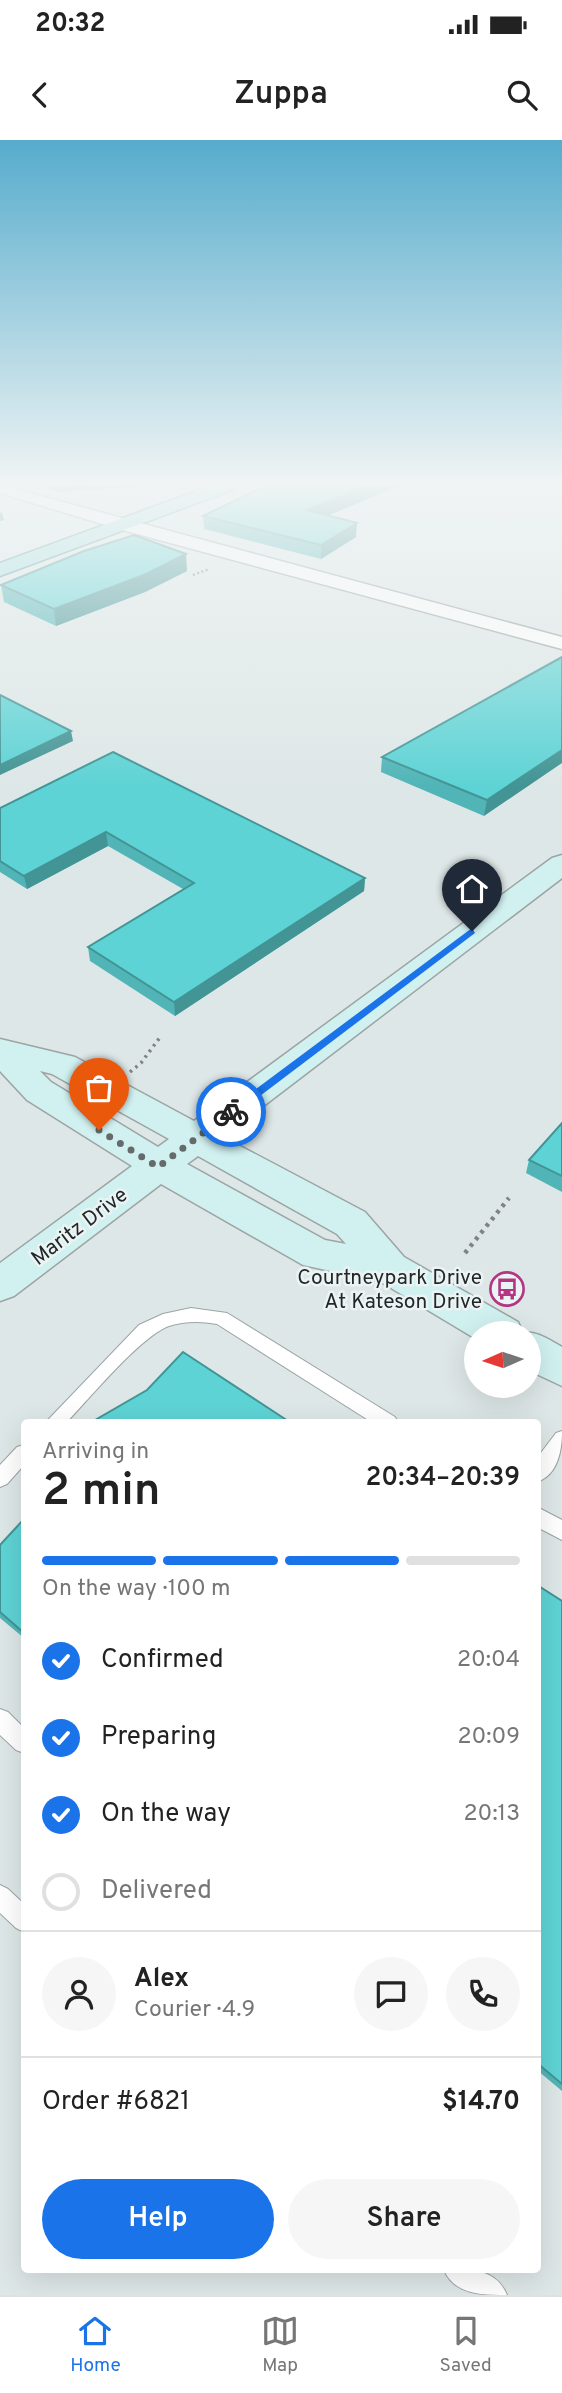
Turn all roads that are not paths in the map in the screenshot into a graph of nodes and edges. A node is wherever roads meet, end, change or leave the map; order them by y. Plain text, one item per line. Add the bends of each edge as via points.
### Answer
1 (347, 586) edge
2 (562, 643) edge
3 (562, 864) edge
4 (0, 1050) edge
5 (197, 1138) junction
6 (158, 1167) junction
7 (390, 1268) junction
8 (0, 1285) edge
9 (481, 1321) edge
10 (541, 1356) edge
11 (562, 1368) edge
12 (58, 1419) edge
13 (383, 1419) edge
14 (562, 1439) edge
15 (21, 1456) edge
16 (541, 1468) edge
17 (0, 1478) edge
18 (541, 1518) edge
19 (562, 1531) edge
20 (0, 1720) edge
21 (21, 1739) edge
22 (0, 1897) edge
23 (21, 1917) edge
24 (462, 2273) edge
25 (493, 2295) edge

1 - 2 street
3 - 5 main road, Maritz Drive
4 - 5 main road via 64,1065
4 - 6 main road via 39,1091
5 - 6 main road, Maritz Drive
5 - 7 main road via 351,1223
6 - 7 main road via 317,1254
6 - 8 main road, Maritz Drive
7 - 9 main road
10 - 11 main road
12 - 13 lane via 145,1330 183,1314 221,1318
14 - 16 lane
15 - 17 lane
18 - 19 lane
20 - 21 lane
22 - 23 lane
24 - 25 lane

